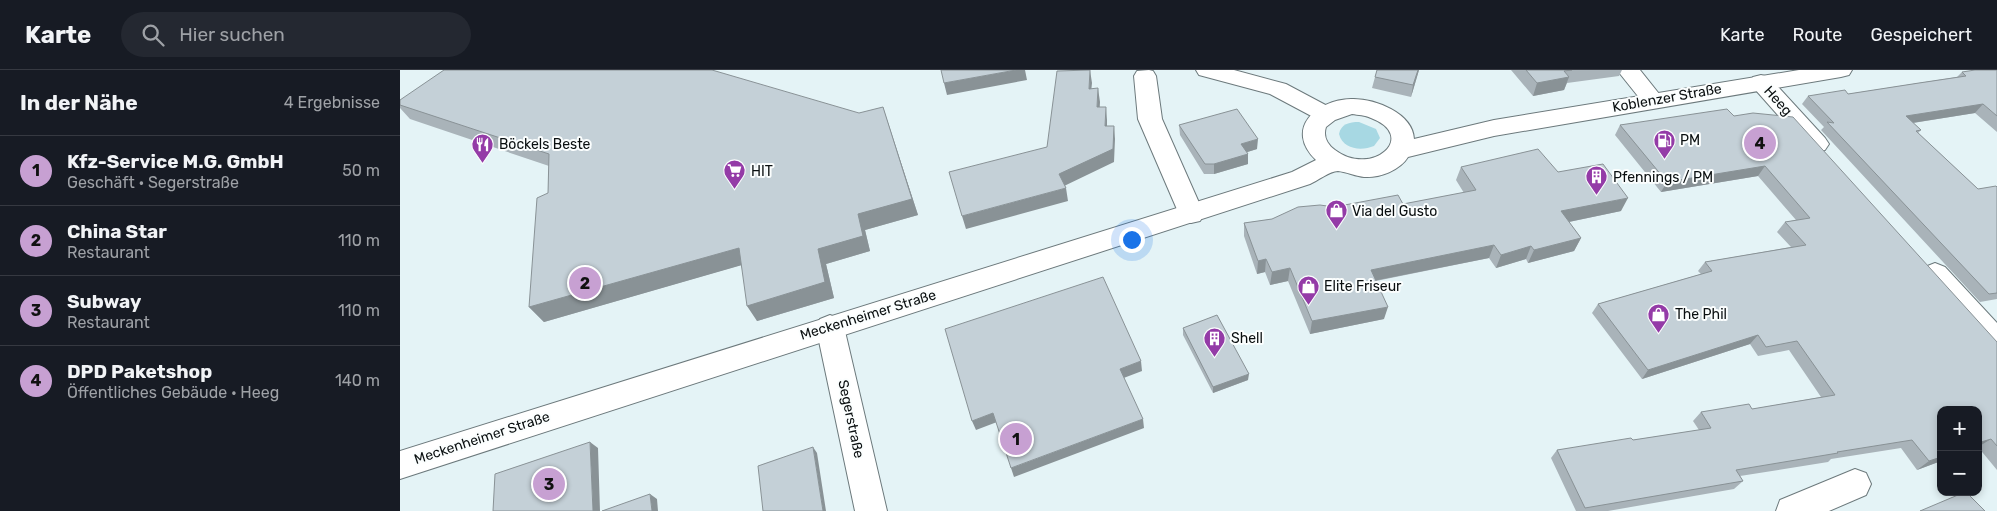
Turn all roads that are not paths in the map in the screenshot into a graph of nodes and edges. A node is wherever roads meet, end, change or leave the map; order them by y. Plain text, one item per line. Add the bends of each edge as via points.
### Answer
1 (1207, 70) edge
2 (1628, 70) edge
3 (1841, 70) edge
4 (1239, 74) edge
5 (1145, 76) dead end
6 (1761, 82) junction
7 (1653, 100) junction
8 (1325, 114) junction
9 (1393, 120) junction
10 (1494, 128) junction
11 (1402, 150) junction
12 (1334, 162) junction
13 (1835, 164) edge
14 (1191, 214) junction
15 (1922, 260) edge
16 (830, 327) junction
17 (1997, 342) edge
18 (400, 465) edge
19 (1856, 484) dead end
20 (871, 511) edge
21 (1792, 511) edge

1 - 4 main road
2 - 7 main road
3 - 6 main road, Koblenzer Straße
4 - 8 main road
5 - 14 main road via 1150,119
6 - 7 main road, Koblenzer Straße
6 - 13 main road, Heeg
7 - 10 main road, Koblenzer Straße
8 - 9 main road via 1352,106 1381,112
8 - 12 main road via 1313,132 1315,143
9 - 10 main road, Koblenzer Straße
9 - 11 main road via 1404,134
10 - 11 main road, Koblenzer Straße
11 - 12 main road via 1382,165 1366,168
12 - 14 main road, Meckenheimer Straße via 1301,178
14 - 16 main road, Meckenheimer Straße
15 - 17 main road
16 - 18 main road, Meckenheimer Straße
16 - 20 main road, Segerstraße
19 - 21 main road

